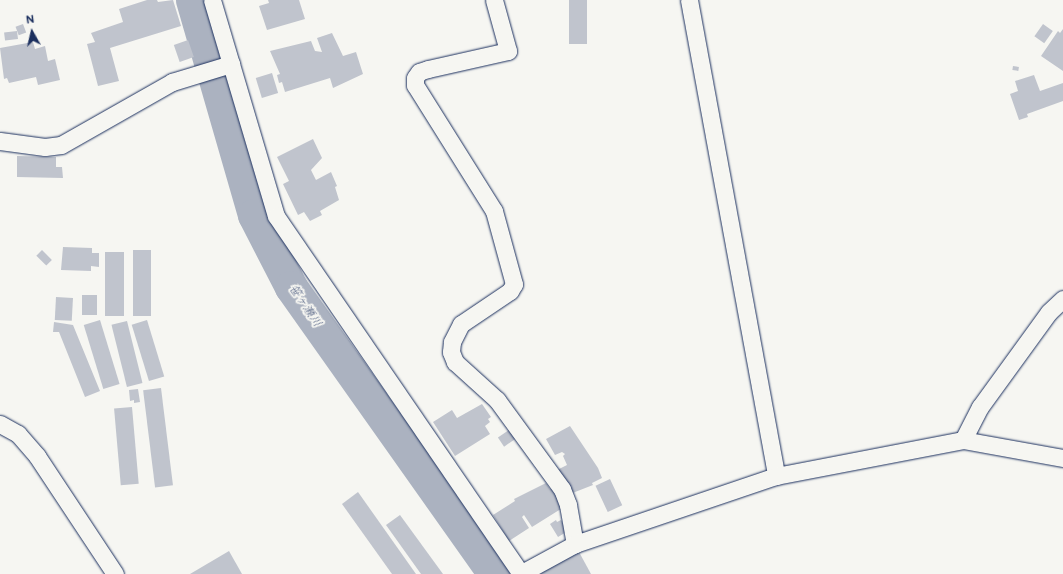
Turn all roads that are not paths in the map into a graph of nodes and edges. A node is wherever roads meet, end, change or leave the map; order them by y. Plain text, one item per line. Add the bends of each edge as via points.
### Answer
1 (212, 0) edge
2 (494, 0) edge
3 (689, 0) edge
4 (229, 65) junction
5 (0, 140) edge
6 (1063, 299) edge
7 (0, 424) edge
8 (963, 440) junction
9 (1063, 458) edge
10 (776, 476) junction
11 (575, 544) junction
12 (114, 574) edge
13 (521, 574) edge

1 - 4 street
2 - 11 street via 508,51 428,69 419,72 415,78 415,85 494,211 514,284 510,291 461,324 452,342 451,352 455,362 497,400 562,489 568,505
3 - 10 street
4 - 5 street via 172,82 61,145 45,147
4 - 13 street via 276,216
6 - 8 street via 1049,312 980,408
7 - 12 street via 18,434 37,456
8 - 9 street
8 - 10 street
10 - 11 street
11 - 13 street

